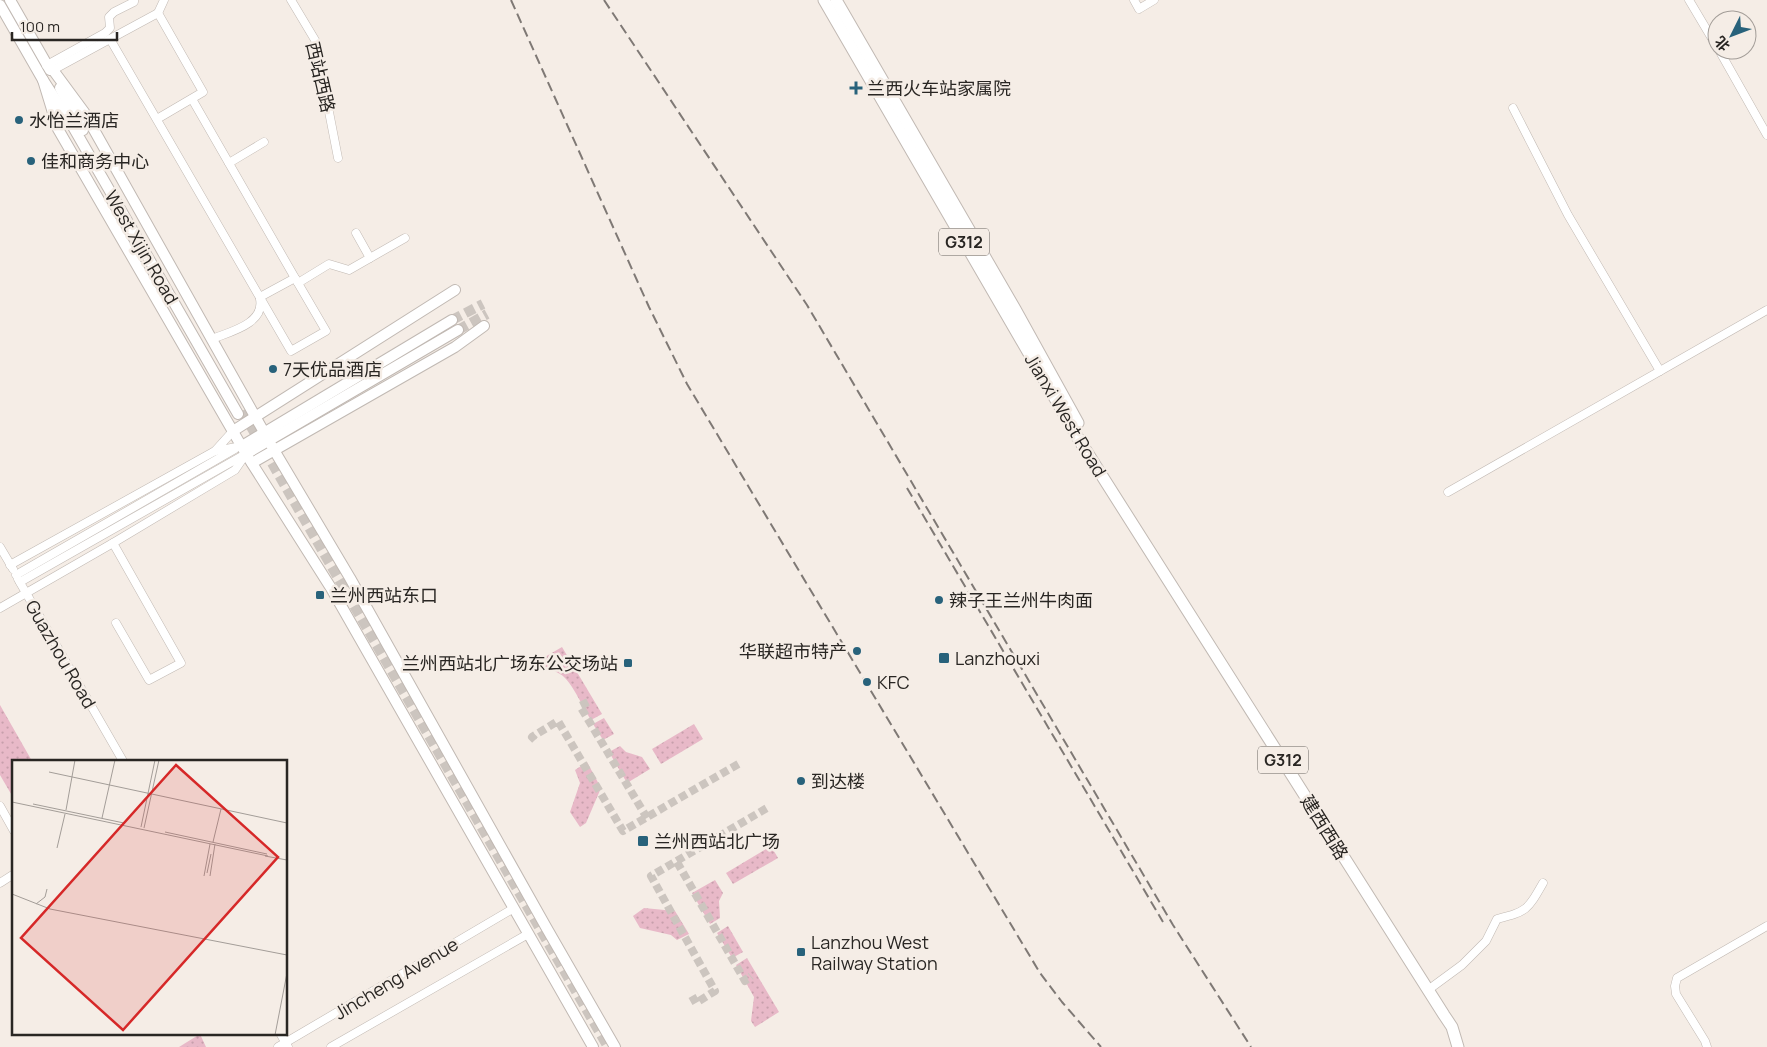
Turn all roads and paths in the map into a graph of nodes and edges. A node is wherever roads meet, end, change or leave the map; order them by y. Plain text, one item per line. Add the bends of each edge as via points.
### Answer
1 (10, 0) edge
2 (134, 0) edge
3 (164, 0) edge
4 (291, 0) edge
5 (824, 0) edge
6 (836, 0) edge
7 (1134, 0) edge
8 (1154, 0) edge
9 (1689, 0) edge
10 (0, 5) edge
11 (158, 13) junction
12 (1707, 30) edge
13 (110, 39) junction
14 (1724, 60) edge
15 (50, 68) junction
16 (43, 80) junction
17 (192, 99) junction
18 (1513, 108) dead end
19 (157, 119) junction
20 (1767, 135) edge
21 (264, 142) dead end
22 (338, 158) dead end
23 (229, 163) junction
24 (356, 233) dead end
25 (405, 238) dead end
26 (370, 258) junction
27 (296, 280) junction
28 (454, 290) dead end
29 (260, 297) junction
30 (1767, 310) edge
31 (452, 320) tunnel mouth
32 (484, 326) dead end
33 (458, 330) tunnel mouth
34 (212, 339) junction
35 (1660, 371) junction
36 (256, 418) junction
37 (234, 431) junction
38 (270, 441) junction
39 (215, 451) junction
40 (247, 454) junction
41 (1107, 483) junction
42 (1448, 492) dead end
43 (113, 544) junction
44 (0, 547) edge
45 (10, 565) junction
46 (16, 575) junction
47 (20, 582) junction
48 (27, 594) junction
49 (0, 608) edge
50 (116, 623) dead end
51 (122, 760) edge
52 (0, 806) edge
53 (12, 827) edge
54 (12, 875) edge
55 (0, 882) edge
56 (1544, 884) dead end
57 (514, 908) junction
58 (1767, 926) edge
59 (528, 934) junction
60 (1428, 990) junction
61 (280, 1034) edge
62 (1458, 1044) edge
63 (284, 1046) edge
64 (331, 1047) edge
65 (593, 1047) edge
66 (615, 1047) edge
67 (1707, 1047) edge

1 - 15 main road, West Xijin Road
2 - 15 street via 109,17 110,28 105,33
3 - 11 street
4 - 22 street, 西站西路 via 315,40
5 - 41 highway, Jianxi West Road / G312
6 - 41 highway, Jianxi West Road / G312 via 1084,433
7 - 8 street via 1139,8
9 - 12 street
10 - 16 main road, West Xijin Road
11 - 13 street
11 - 17 street via 203,92
13 - 15 street
13 - 19 street
14 - 20 street
15 - 16 main road, West Xijin Road via 240,412
15 - 34 main road via 84,112
16 - 37 main road via 58,130
17 - 19 street
17 - 23 street
18 - 35 street via 1568,215
19 - 29 street
21 - 23 street
23 - 27 street
24 - 26 street
25 - 26 street
26 - 27 street via 349,270 329,264
27 - 29 street
27 - 29 street via 326,331 291,351
28 - 36 main road
29 - 34 street via 260,310 254,320
30 - 35 street
31 - 38 main road
32 - 38 main road via 455,347
33 - 38 main road
34 - 36 main road
35 - 42 street
36 - 37 main road
36 - 38 main road
37 - 39 street
37 - 40 main road
38 - 40 main road
38 - 66 main road
39 - 40 street
39 - 45 street
40 - 43 street via 235,470
40 - 46 street
40 - 47 street
40 - 57 main road via 331,588
41 - 60 highway, 建西西路 / G312
43 - 48 street
43 - 50 street via 181,663 148,680
44 - 45 street, Guazhou Road
45 - 46 street, Guazhou Road
46 - 47 street, Guazhou Road
47 - 48 street, Guazhou Road
48 - 49 street
48 - 51 street, Guazhou Road
52 - 53 street
54 - 55 street
56 - 60 street via 1533,902 1522,912 1497,919 1486,942
57 - 59 main road
57 - 63 street, Jincheng Avenue
58 - 67 street via 1677,978 1676,994
59 - 64 street, Jincheng Avenue
59 - 65 main road
60 - 62 highway, 建西西路 / G312 via 1452,1027
61 - 63 street

